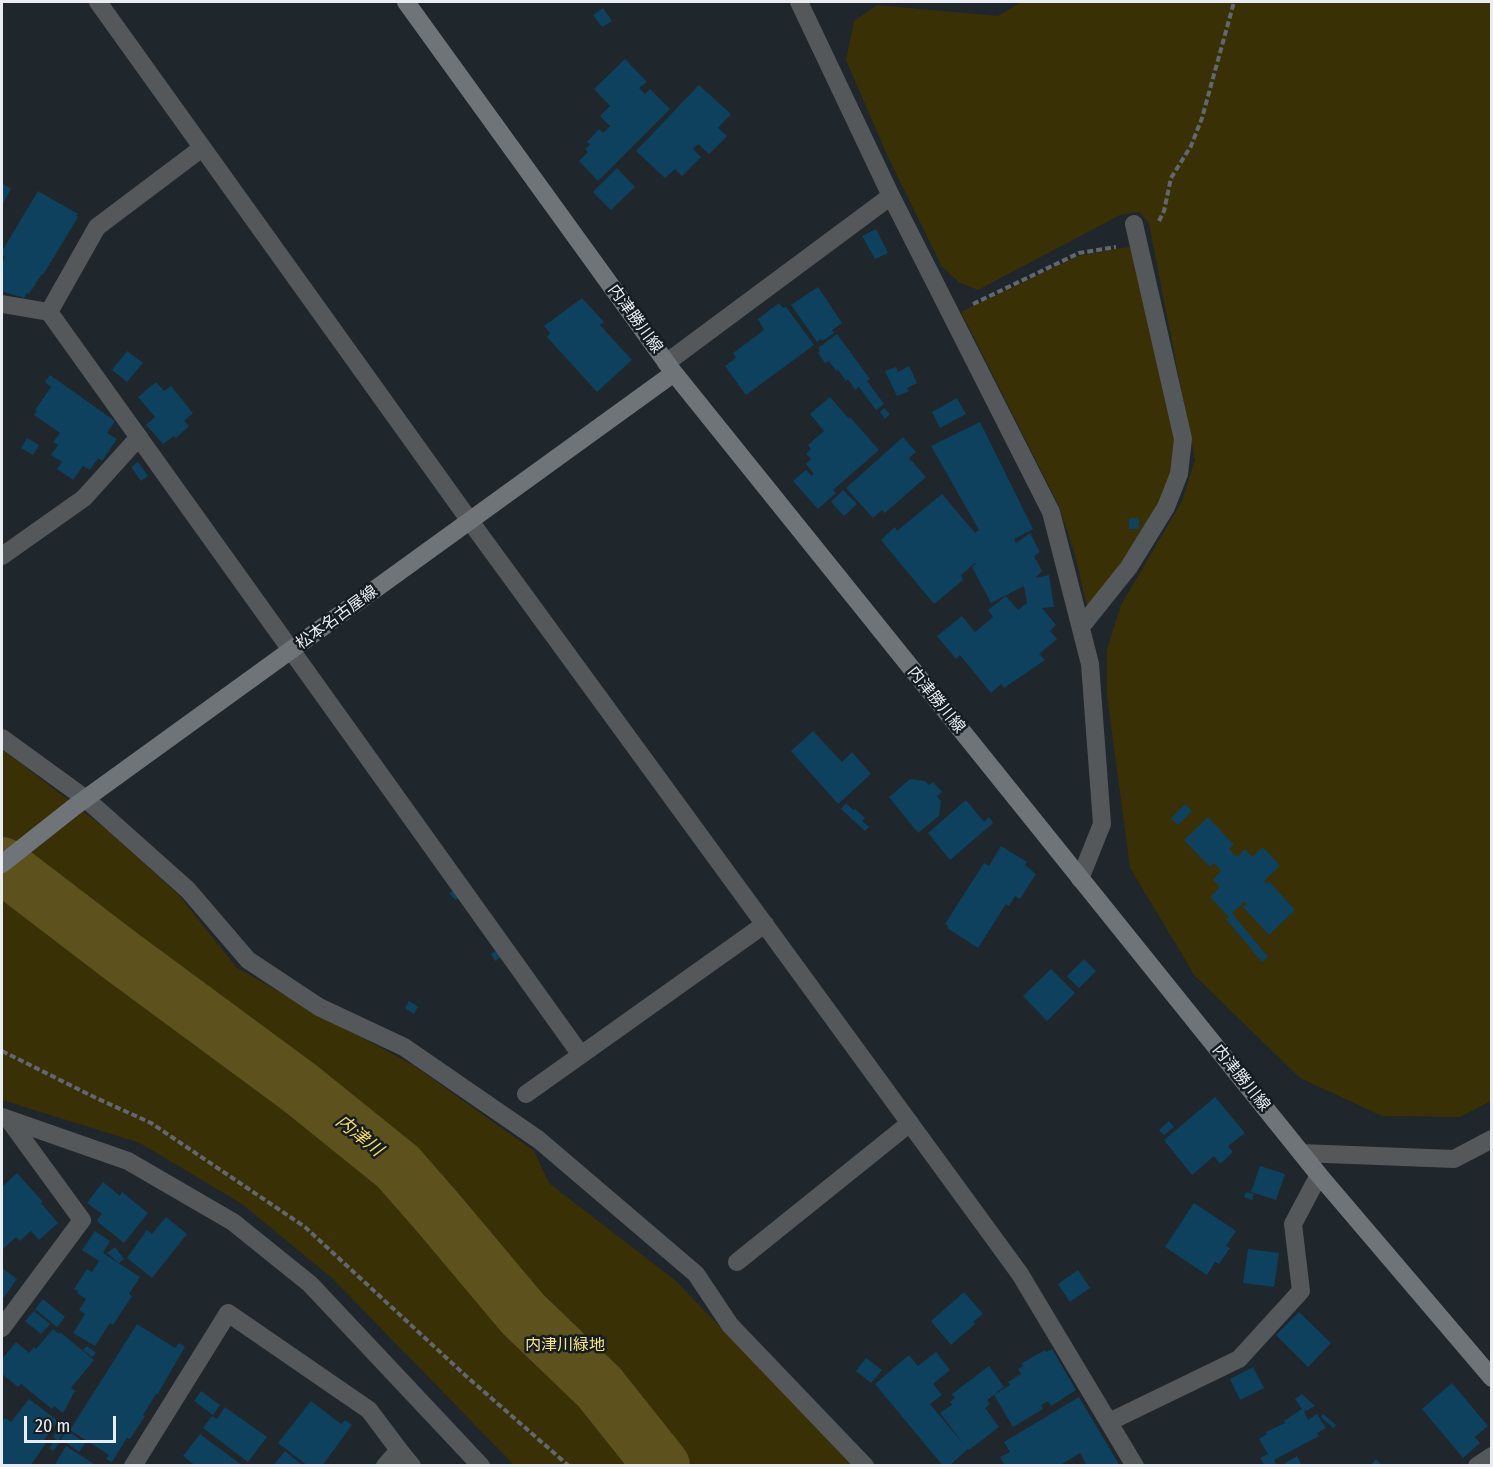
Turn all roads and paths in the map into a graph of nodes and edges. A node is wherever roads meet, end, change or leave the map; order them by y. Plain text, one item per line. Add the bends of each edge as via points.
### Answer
1 (98, 2) edge
2 (406, 2) edge
3 (799, 2) edge
4 (1234, 2) edge
5 (202, 148) junction
6 (891, 196) junction
7 (1134, 224) dead end
8 (1139, 246) junction
9 (2, 304) edge
10 (49, 312) junction
11 (951, 315) junction
12 (670, 368) junction
13 (139, 436) junction
14 (470, 521) junction
15 (2, 556) edge
16 (1081, 627) junction
17 (292, 650) junction
18 (2, 738) edge
19 (80, 803) junction
20 (2, 864) edge
21 (1080, 879) junction
22 (765, 924) junction
23 (581, 1055) junction
24 (526, 1094) dead end
25 (5, 1118) edge
26 (910, 1123) junction
27 (1491, 1139) edge
28 (1301, 1153) junction
29 (1319, 1175) junction
30 (737, 1262) dead end
31 (2, 1328) edge
32 (1491, 1378) edge
33 (1109, 1422) junction
34 (399, 1450) junction
35 (1491, 1456) edge
36 (133, 1466) edge
37 (385, 1466) edge
38 (412, 1466) edge
39 (481, 1466) edge
40 (865, 1466) edge
41 (1135, 1466) edge
42 (1477, 1466) edge

1 - 5 street
2 - 12 main road, 内津勝川線
3 - 6 street
4 - 8 path via 1195,136 1171,178 1157,225
5 - 10 street via 97,227
5 - 14 street
6 - 11 street
6 - 12 street
7 - 8 street
8 - 11 path via 1079,253
8 - 16 street via 1183,440 1179,474 1166,507 1129,567
9 - 10 street
10 - 13 street
11 - 16 street via 1051,512
12 - 14 main road, 松本名古屋線
12 - 21 main road, 内津勝川線
13 - 15 street via 84,498
13 - 17 street
14 - 17 main road, 松本名古屋線
14 - 22 street
16 - 21 street via 1089,664 1102,824
17 - 19 main road, 松本名古屋線
17 - 23 street
18 - 19 street
19 - 20 main road, 松本名古屋線
19 - 40 street via 188,890 248,960 319,1007 404,1047 539,1140 592,1184 696,1274 730,1325
21 - 28 main road, 内津勝川線
22 - 23 street
22 - 26 street
23 - 24 street
25 - 31 street via 82,1220
25 - 39 street via 128,1161 232,1222 310,1284
26 - 30 street
26 - 33 street via 1020,1274
27 - 28 street via 1454,1159
28 - 29 main road, 内津勝川線
29 - 32 main road, 内津勝川線
29 - 33 street via 1293,1224 1301,1291 1239,1359
33 - 41 street
34 - 36 street via 369,1410 228,1313
34 - 37 street
34 - 38 street
35 - 42 street

